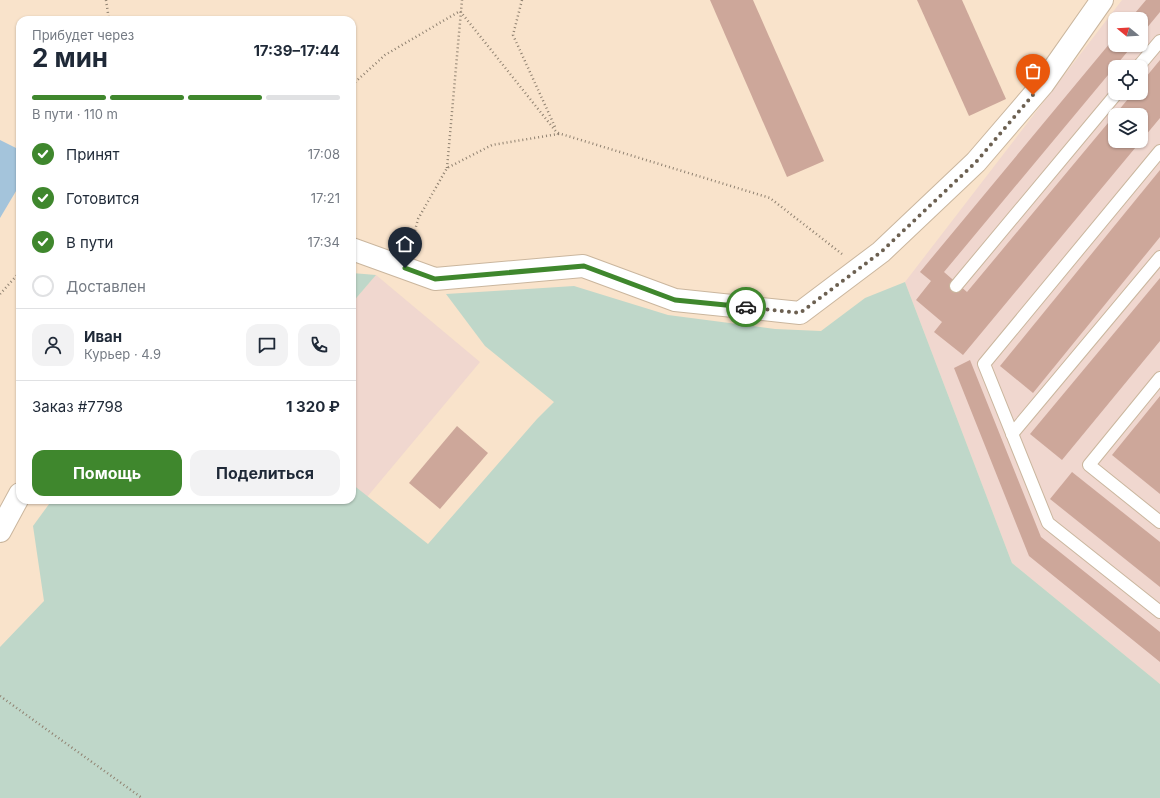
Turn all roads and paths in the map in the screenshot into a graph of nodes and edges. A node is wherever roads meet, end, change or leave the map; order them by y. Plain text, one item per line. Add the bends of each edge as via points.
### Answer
1 (106, 0) edge
2 (462, 0) edge
3 (522, 0) edge
4 (1102, 0) edge
5 (460, 11) junction
6 (108, 16) edge
7 (1160, 41) edge
8 (1144, 60) edge
9 (356, 81) edge
10 (1111, 100) edge
11 (558, 134) junction
12 (1160, 151) edge
13 (447, 168) junction
14 (356, 250) edge
15 (1160, 257) edge
16 (405, 268) junction
17 (860, 268) junction
18 (16, 276) edge
19 (956, 286) dead end
20 (0, 294) edge
21 (1160, 378) edge
22 (1012, 434) junction
23 (16, 501) edge
24 (1160, 522) edge
25 (0, 531) edge
26 (1160, 612) edge
27 (0, 696) edge
28 (142, 798) edge

1 - 6 path
2 - 5 path
3 - 11 path via 513,35
4 - 17 street via 1043,84 976,162 881,252
5 - 9 path via 385,55
5 - 11 path
5 - 13 path
7 - 8 lane
10 - 19 lane
11 - 13 path via 492,145
11 - 17 path via 770,198
12 - 22 lane via 984,364
13 - 16 path via 418,219
14 - 16 street
15 - 22 lane
16 - 17 street via 435,279 584,266 675,300 800,313
18 - 20 path
21 - 24 lane via 1089,465
22 - 26 lane via 1048,523
23 - 25 street
27 - 28 path

